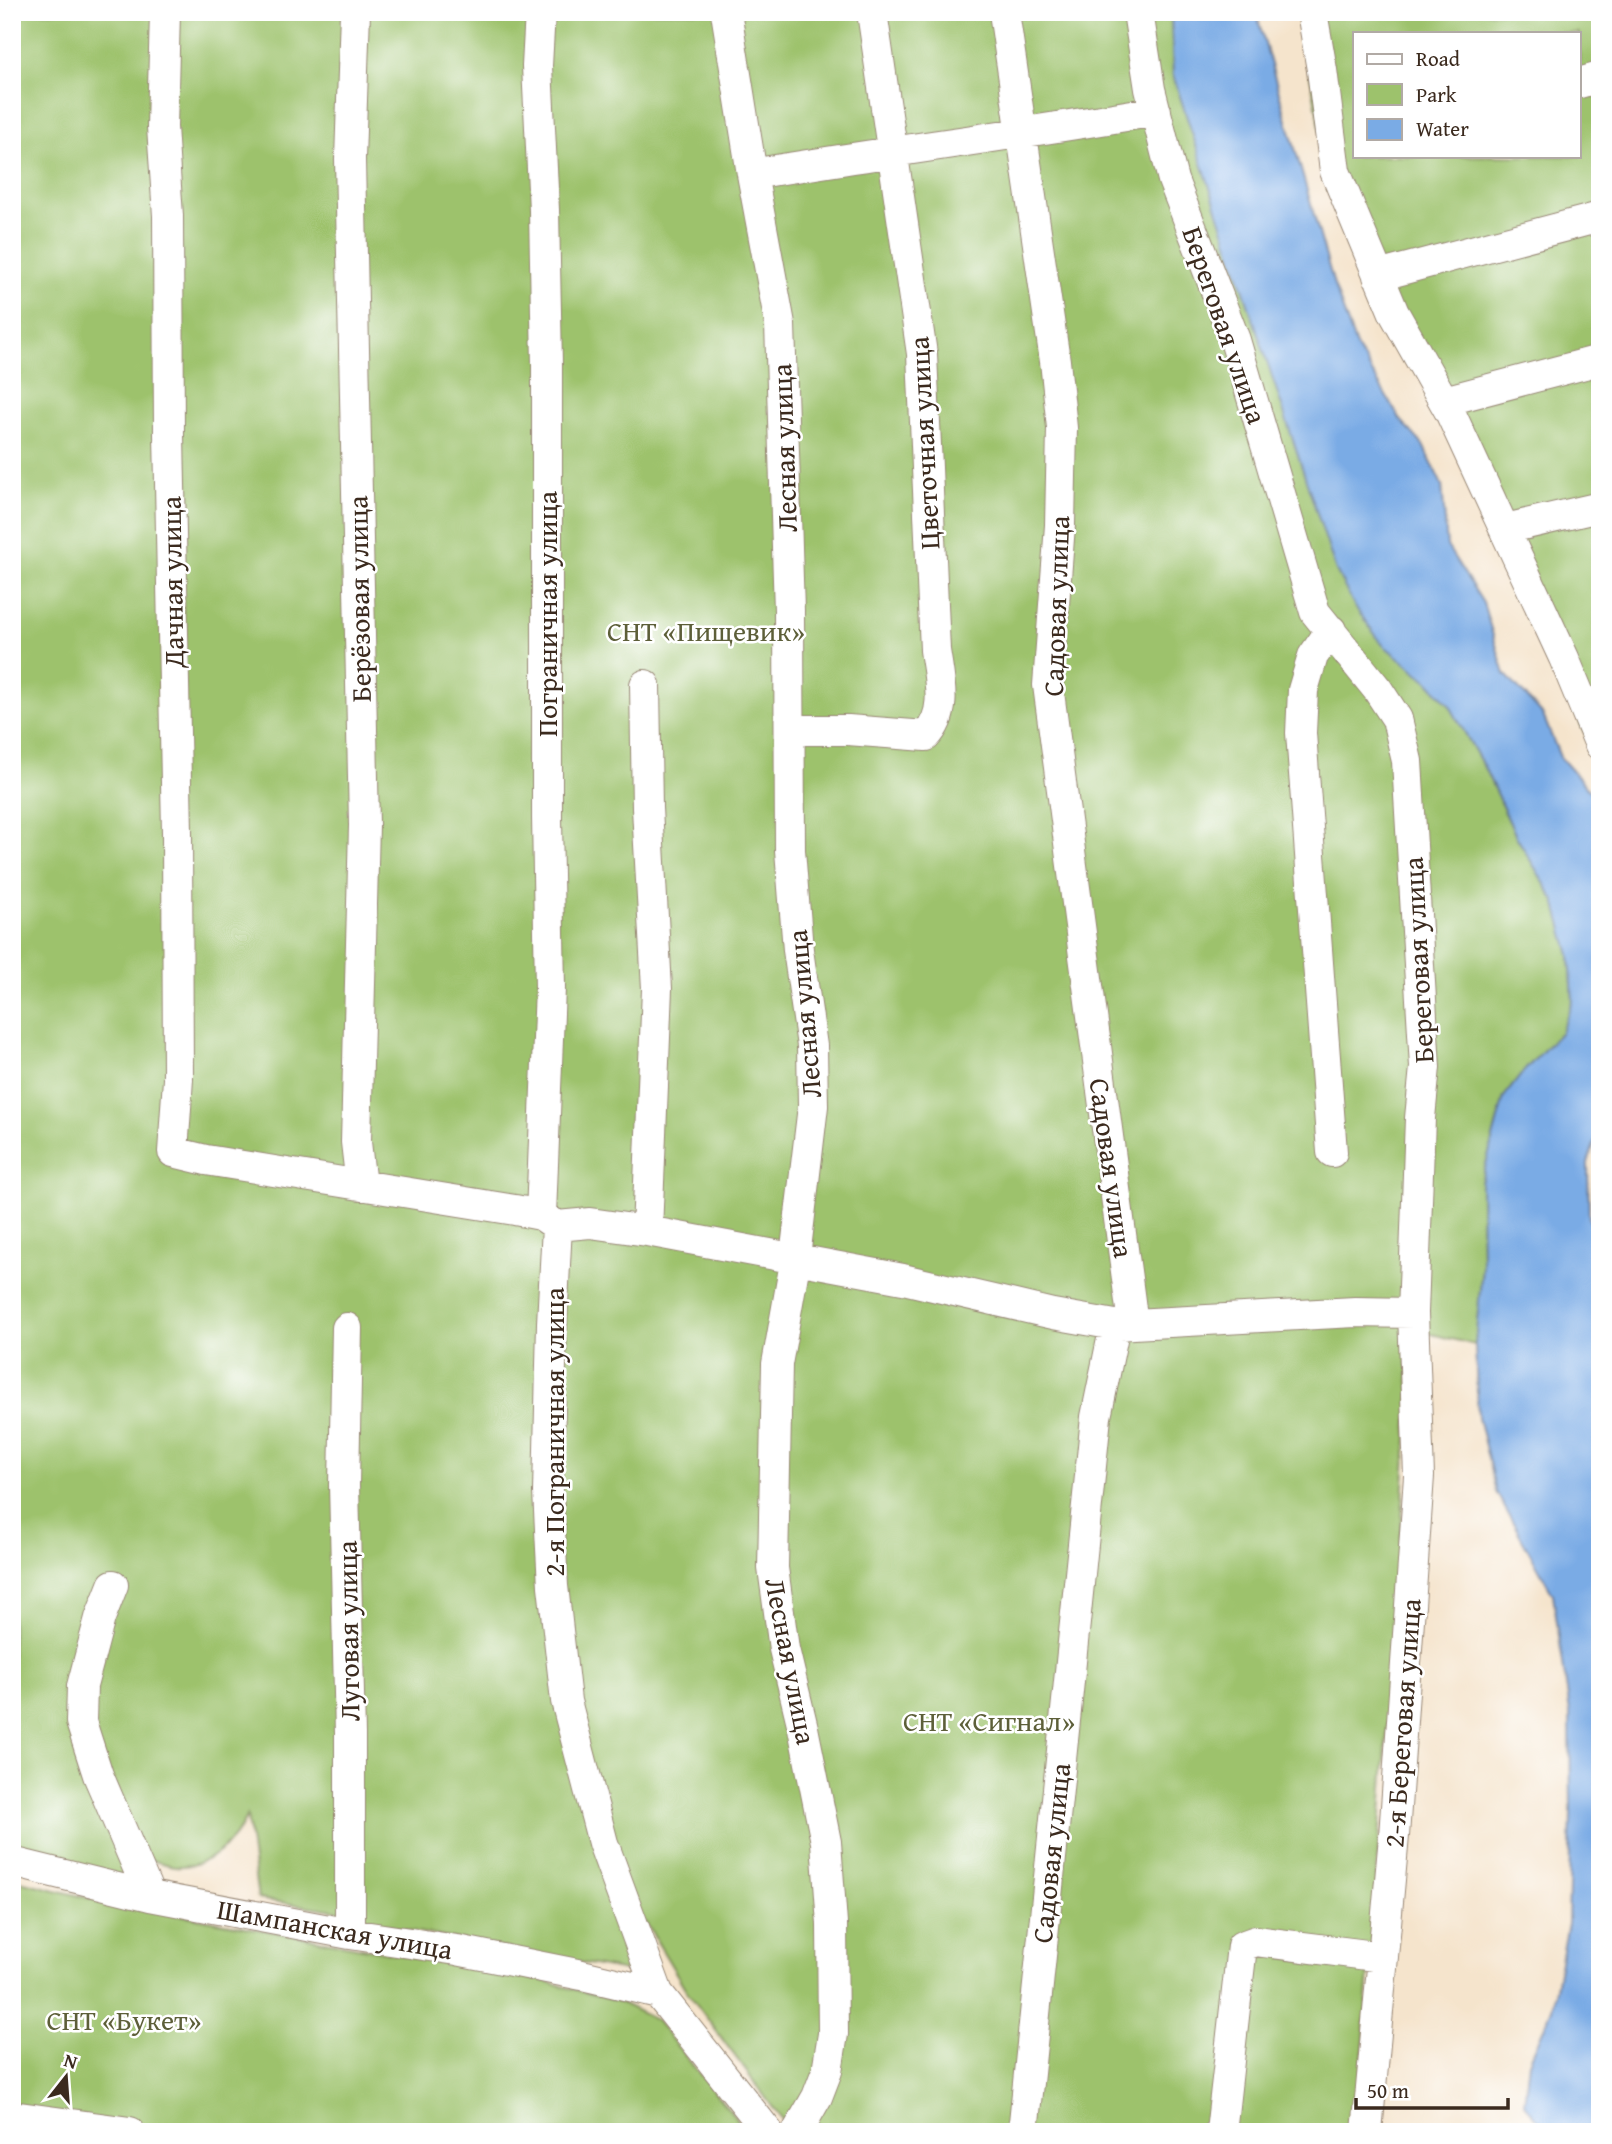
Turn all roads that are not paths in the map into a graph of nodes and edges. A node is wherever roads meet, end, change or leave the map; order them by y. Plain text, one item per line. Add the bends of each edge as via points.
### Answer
1 (165, 12) edge
2 (355, 12) edge
3 (540, 12) edge
4 (726, 12) edge
5 (872, 12) edge
6 (1004, 12) edge
7 (1138, 12) edge
8 (1320, 14) edge
9 (1600, 77) edge
10 (1580, 83) edge
11 (1156, 111) junction
12 (1023, 134) junction
13 (1343, 145) edge
14 (892, 151) junction
15 (752, 174) junction
16 (1600, 217) edge
17 (1378, 276) junction
18 (1600, 360) edge
19 (1444, 401) junction
20 (1600, 507) edge
21 (1504, 529) junction
22 (1331, 630) junction
23 (645, 685) dead end
24 (1592, 701) edge
25 (791, 730) junction
26 (1600, 745) edge
27 (1332, 1152) dead end
28 (361, 1186) junction
29 (549, 1220) junction
30 (647, 1231) junction
31 (794, 1259) junction
32 (1413, 1313) junction
33 (1124, 1324) junction
34 (347, 1328) dead end
35 (113, 1585) dead end
36 (12, 1863) edge
37 (150, 1896) junction
38 (350, 1934) junction
39 (1383, 1957) junction
40 (659, 1993) junction
41 (12, 2116) edge
42 (130, 2132) edge
43 (768, 2132) edge
44 (797, 2132) edge
45 (1023, 2132) edge
46 (1221, 2132) edge
47 (1367, 2132) edge

1 - 28 street, Дачная улица via 162,127 168,216 178,884 178,1079 173,1152
2 - 28 street, Берёзовая улица via 350,159 364,825 356,1142
3 - 29 street, Пограничная улица via 537,66 547,365
4 - 15 street, Лесная улица
5 - 14 street, Цветочная улица
6 - 12 street, Садовая улица
7 - 11 street, Береговая улица
8 - 13 street
9 - 10 street
11 - 12 street
11 - 22 street, Береговая улица via 1173,180 1235,340 1315,612
12 - 14 street
12 - 33 street, Садовая улица via 1062,428 1048,685
13 - 17 street via 1335,171
14 - 15 street
14 - 25 street, Цветочная улица via 922,354 940,713 926,736
15 - 25 street, Лесная улица via 780,324
16 - 17 street
17 - 19 street
18 - 19 street
19 - 21 street
20 - 21 street
21 - 24 street
22 - 27 street via 1312,656 1303,690 1301,733
22 - 32 street, Береговая улица via 1397,719 1407,761 1425,1067
23 - 30 street via 657,989
24 - 26 street
25 - 31 street, Лесная улица via 790,850 797,950 812,1046 813,1106
28 - 29 street
29 - 30 street
29 - 40 street, 2-я Пограничная улица via 548,1492 566,1701 603,1843
30 - 31 street
31 - 33 street via 1053,1314
31 - 44 street, Лесная улица via 778,1364 773,1568 784,1649 826,1842 833,2034 827,2071
32 - 33 street
32 - 39 street, 2-я Береговая улица via 1419,1476
33 - 45 street, Садовая улица via 1096,1417
34 - 38 street, Луговая улица via 344,1485
35 - 37 street via 82,1686 81,1722 98,1775
36 - 37 street, Шампанская улица
37 - 38 street, Шампанская улица
38 - 40 street, Шампанская улица via 457,1950
39 - 46 street via 1256,1941 1242,1946
39 - 47 street, 2-я Береговая улица
40 - 43 street, 2-я Пограничная улица
41 - 42 street

